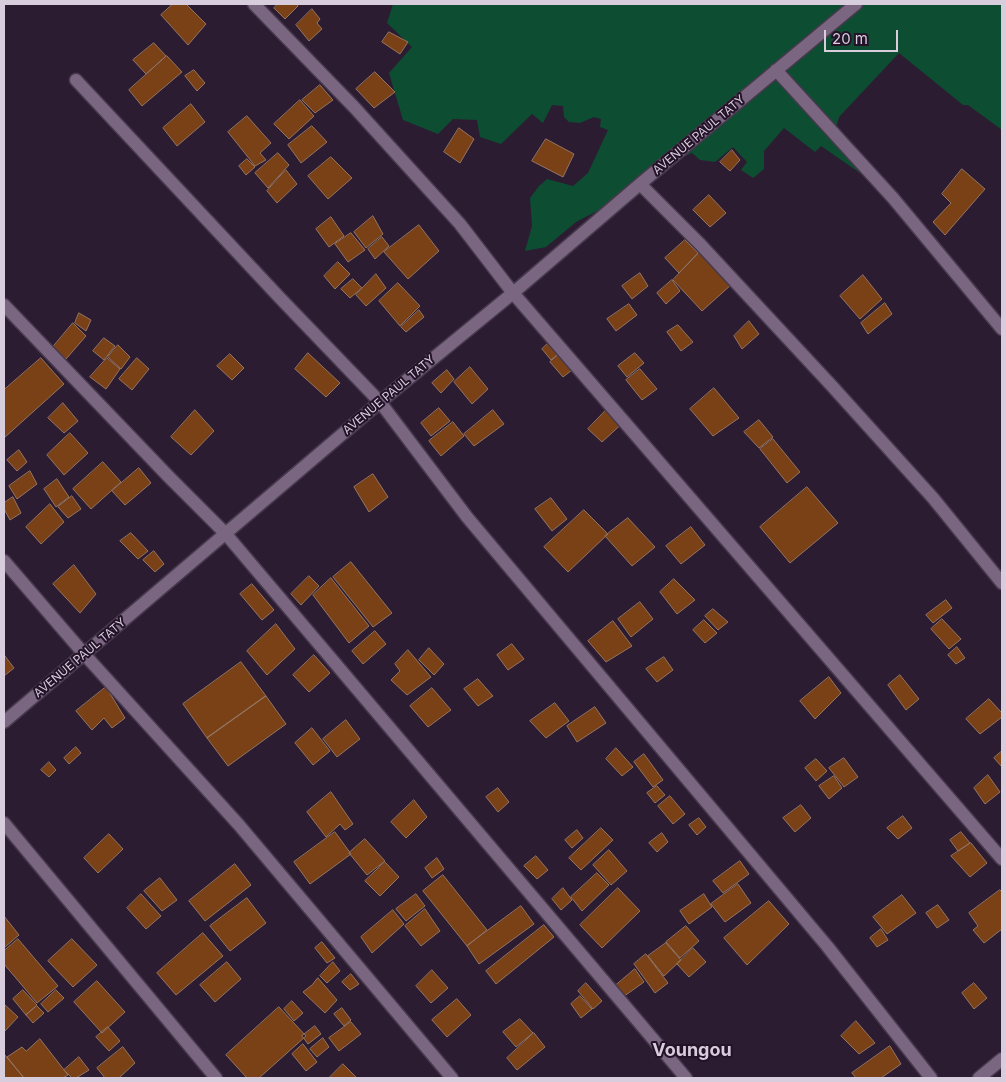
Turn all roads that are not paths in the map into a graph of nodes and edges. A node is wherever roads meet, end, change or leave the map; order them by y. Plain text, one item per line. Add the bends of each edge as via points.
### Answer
1 (254, 4) edge
2 (856, 4) edge
3 (776, 70) junction
4 (76, 80) dead end
5 (640, 184) junction
6 (512, 294) junction
7 (4, 305) edge
8 (1002, 329) edge
9 (380, 402) junction
10 (225, 533) junction
11 (4, 561) edge
12 (1002, 583) edge
13 (85, 655) junction
14 (4, 722) edge
15 (4, 823) edge
16 (1002, 859) edge
17 (1002, 1059) edge
18 (216, 1078) edge
19 (452, 1078) edge
20 (686, 1078) edge
21 (931, 1078) edge
22 (979, 1078) edge

1 - 6 street via 354,107 460,224
2 - 3 street, AVENUE PAUL TATY
3 - 5 street, AVENUE PAUL TATY
3 - 8 street via 893,198
4 - 9 street
5 - 6 street, AVENUE PAUL TATY
5 - 12 street via 831,385 933,498
6 - 9 street, AVENUE PAUL TATY
6 - 16 street
7 - 10 street
9 - 10 street, AVENUE PAUL TATY
9 - 21 street via 468,517 827,946
10 - 13 street, AVENUE PAUL TATY
10 - 20 street
11 - 13 street
13 - 14 street, AVENUE PAUL TATY
13 - 19 street via 239,824
15 - 18 street
17 - 22 street

